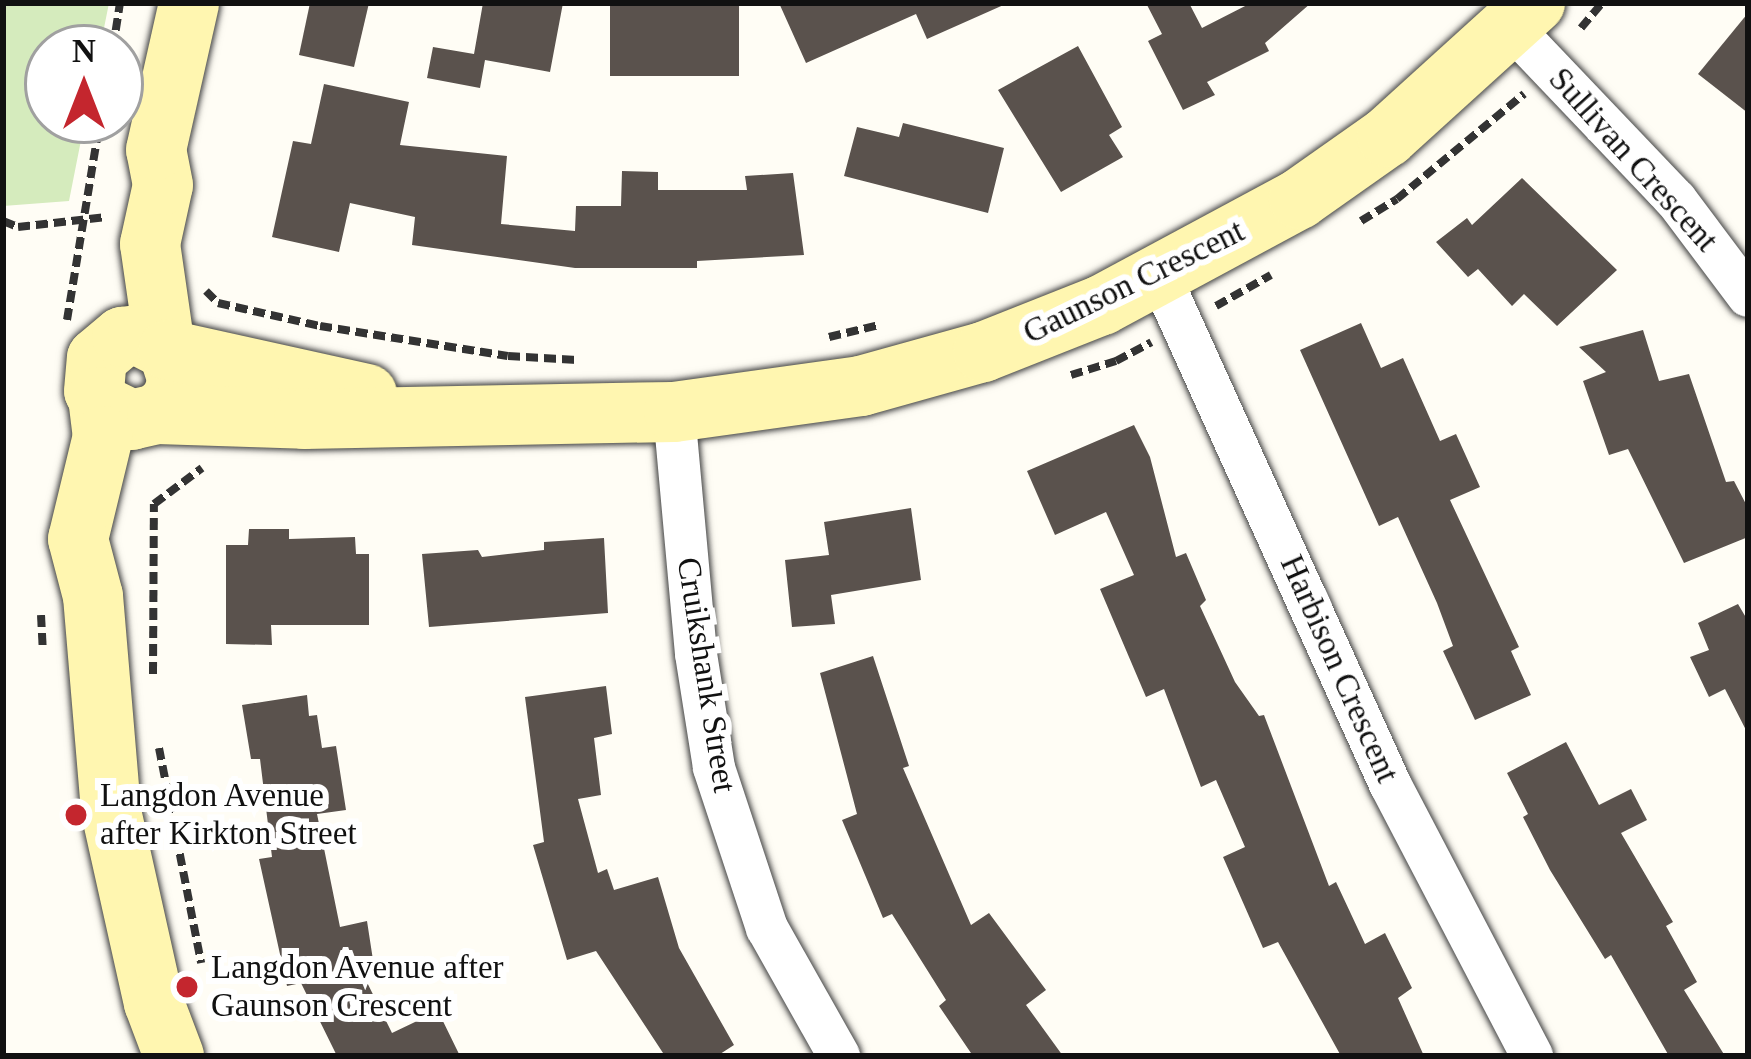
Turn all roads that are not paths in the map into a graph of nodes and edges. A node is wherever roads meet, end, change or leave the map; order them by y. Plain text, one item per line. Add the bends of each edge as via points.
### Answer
1 (189, 3) edge
2 (1544, 18) edge
3 (1160, 276) junction
4 (1748, 296) edge
5 (135, 360) junction
6 (674, 412) junction
7 (449, 413) junction
8 (157, 414) junction
9 (115, 516) junction
10 (175, 1056) edge
11 (839, 1056) edge
12 (1532, 1056) edge

1 - 5 street via 156,150 163,185 114,324
2 - 3 street, Gaunson Crescent via 1299,199
2 - 4 street, Sullivan Crescent
3 - 6 street, Gaunson Crescent via 983,352 861,386
3 - 12 street, Harbison Crescent via 1390,784
5 - 7 street, Gaunson Crescent
5 - 8 street via 178,381
5 - 9 street via 103,436
6 - 7 street, Gaunson Crescent
6 - 11 street, Cruikshank Street via 695,654 714,768 766,928
7 - 8 street, Gaunson Crescent
8 - 9 street
9 - 10 street via 78,539 93,596 111,811 154,1003

